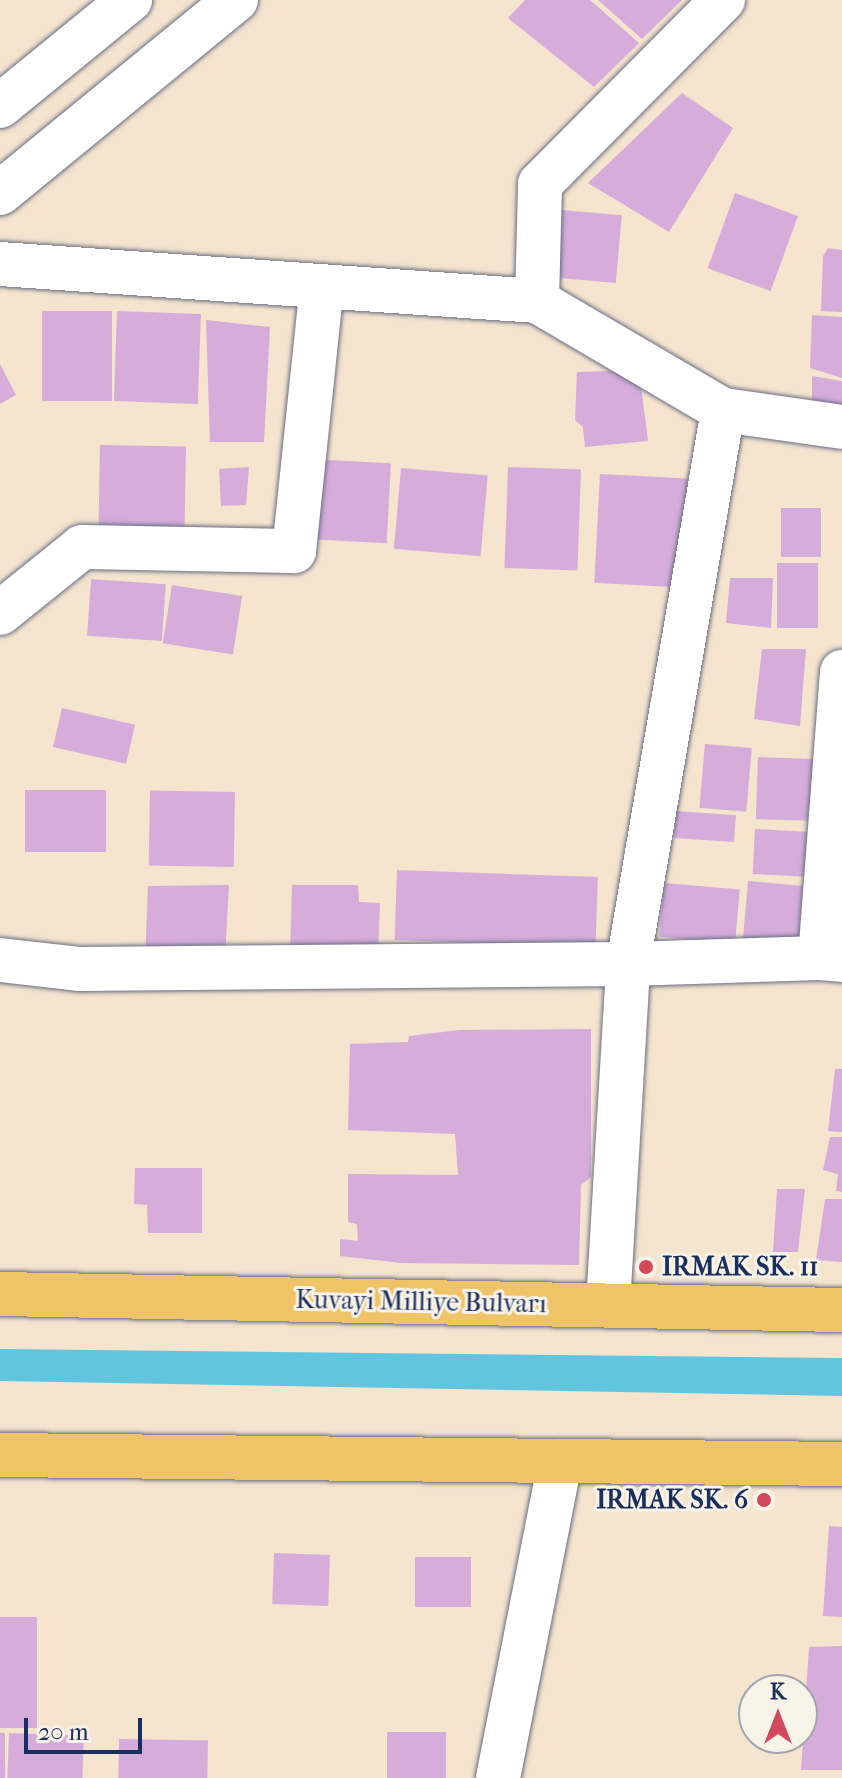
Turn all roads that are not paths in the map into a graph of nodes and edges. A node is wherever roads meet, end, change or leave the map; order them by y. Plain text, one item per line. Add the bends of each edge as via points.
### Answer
1 (130, 0) edge
2 (236, 0) edge
3 (723, 0) edge
4 (0, 106) edge
5 (0, 193) edge
6 (0, 264) edge
7 (322, 286) junction
8 (537, 301) junction
9 (723, 410) junction
10 (842, 427) edge
11 (0, 613) edge
12 (842, 672) edge
13 (831, 959) edge
14 (0, 960) edge
15 (628, 964) junction
16 (0, 1294) edge
17 (608, 1305) junction
18 (842, 1310) edge
19 (0, 1455) edge
20 (560, 1461) junction
21 (842, 1464) edge
22 (498, 1778) edge

1 - 4 street
2 - 5 street
3 - 8 street via 540,184
6 - 7 street
7 - 8 street
7 - 11 street via 294,551 82,547
8 - 9 street
9 - 10 street
9 - 15 street
12 - 13 street
13 - 15 street
14 - 15 street via 80,969
15 - 17 street
16 - 17 main road, Kuvayi Milliye Bulvarı
17 - 18 main road, Kuvayi Milliye Bulvarı
19 - 20 main road
20 - 21 main road
20 - 22 street

